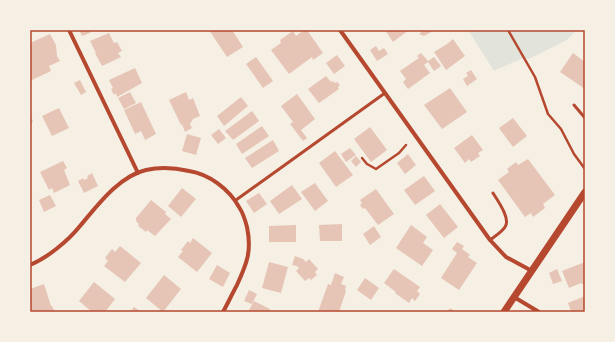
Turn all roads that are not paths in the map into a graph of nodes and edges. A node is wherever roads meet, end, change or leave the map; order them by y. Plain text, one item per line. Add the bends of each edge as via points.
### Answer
1 (69, 30) edge
2 (340, 30) edge
3 (385, 93) junction
4 (574, 105) dead end
5 (585, 118) edge
6 (138, 173) junction
7 (585, 192) edge
8 (494, 193) dead end
9 (236, 200) junction
10 (490, 240) junction
11 (30, 265) edge
12 (532, 270) junction
13 (514, 297) junction
14 (223, 312) edge
15 (504, 312) edge
16 (538, 312) edge

1 - 6 street
2 - 3 street
3 - 9 lane
3 - 10 street
4 - 5 lane
6 - 9 street via 154,169 195,172 212,180
6 - 11 street via 121,183 90,212 80,227 59,247
7 - 12 street
8 - 10 lane via 507,220 506,227
9 - 14 street via 244,214 250,239 249,252
10 - 12 street via 506,257
12 - 13 street
13 - 15 street
13 - 16 street

